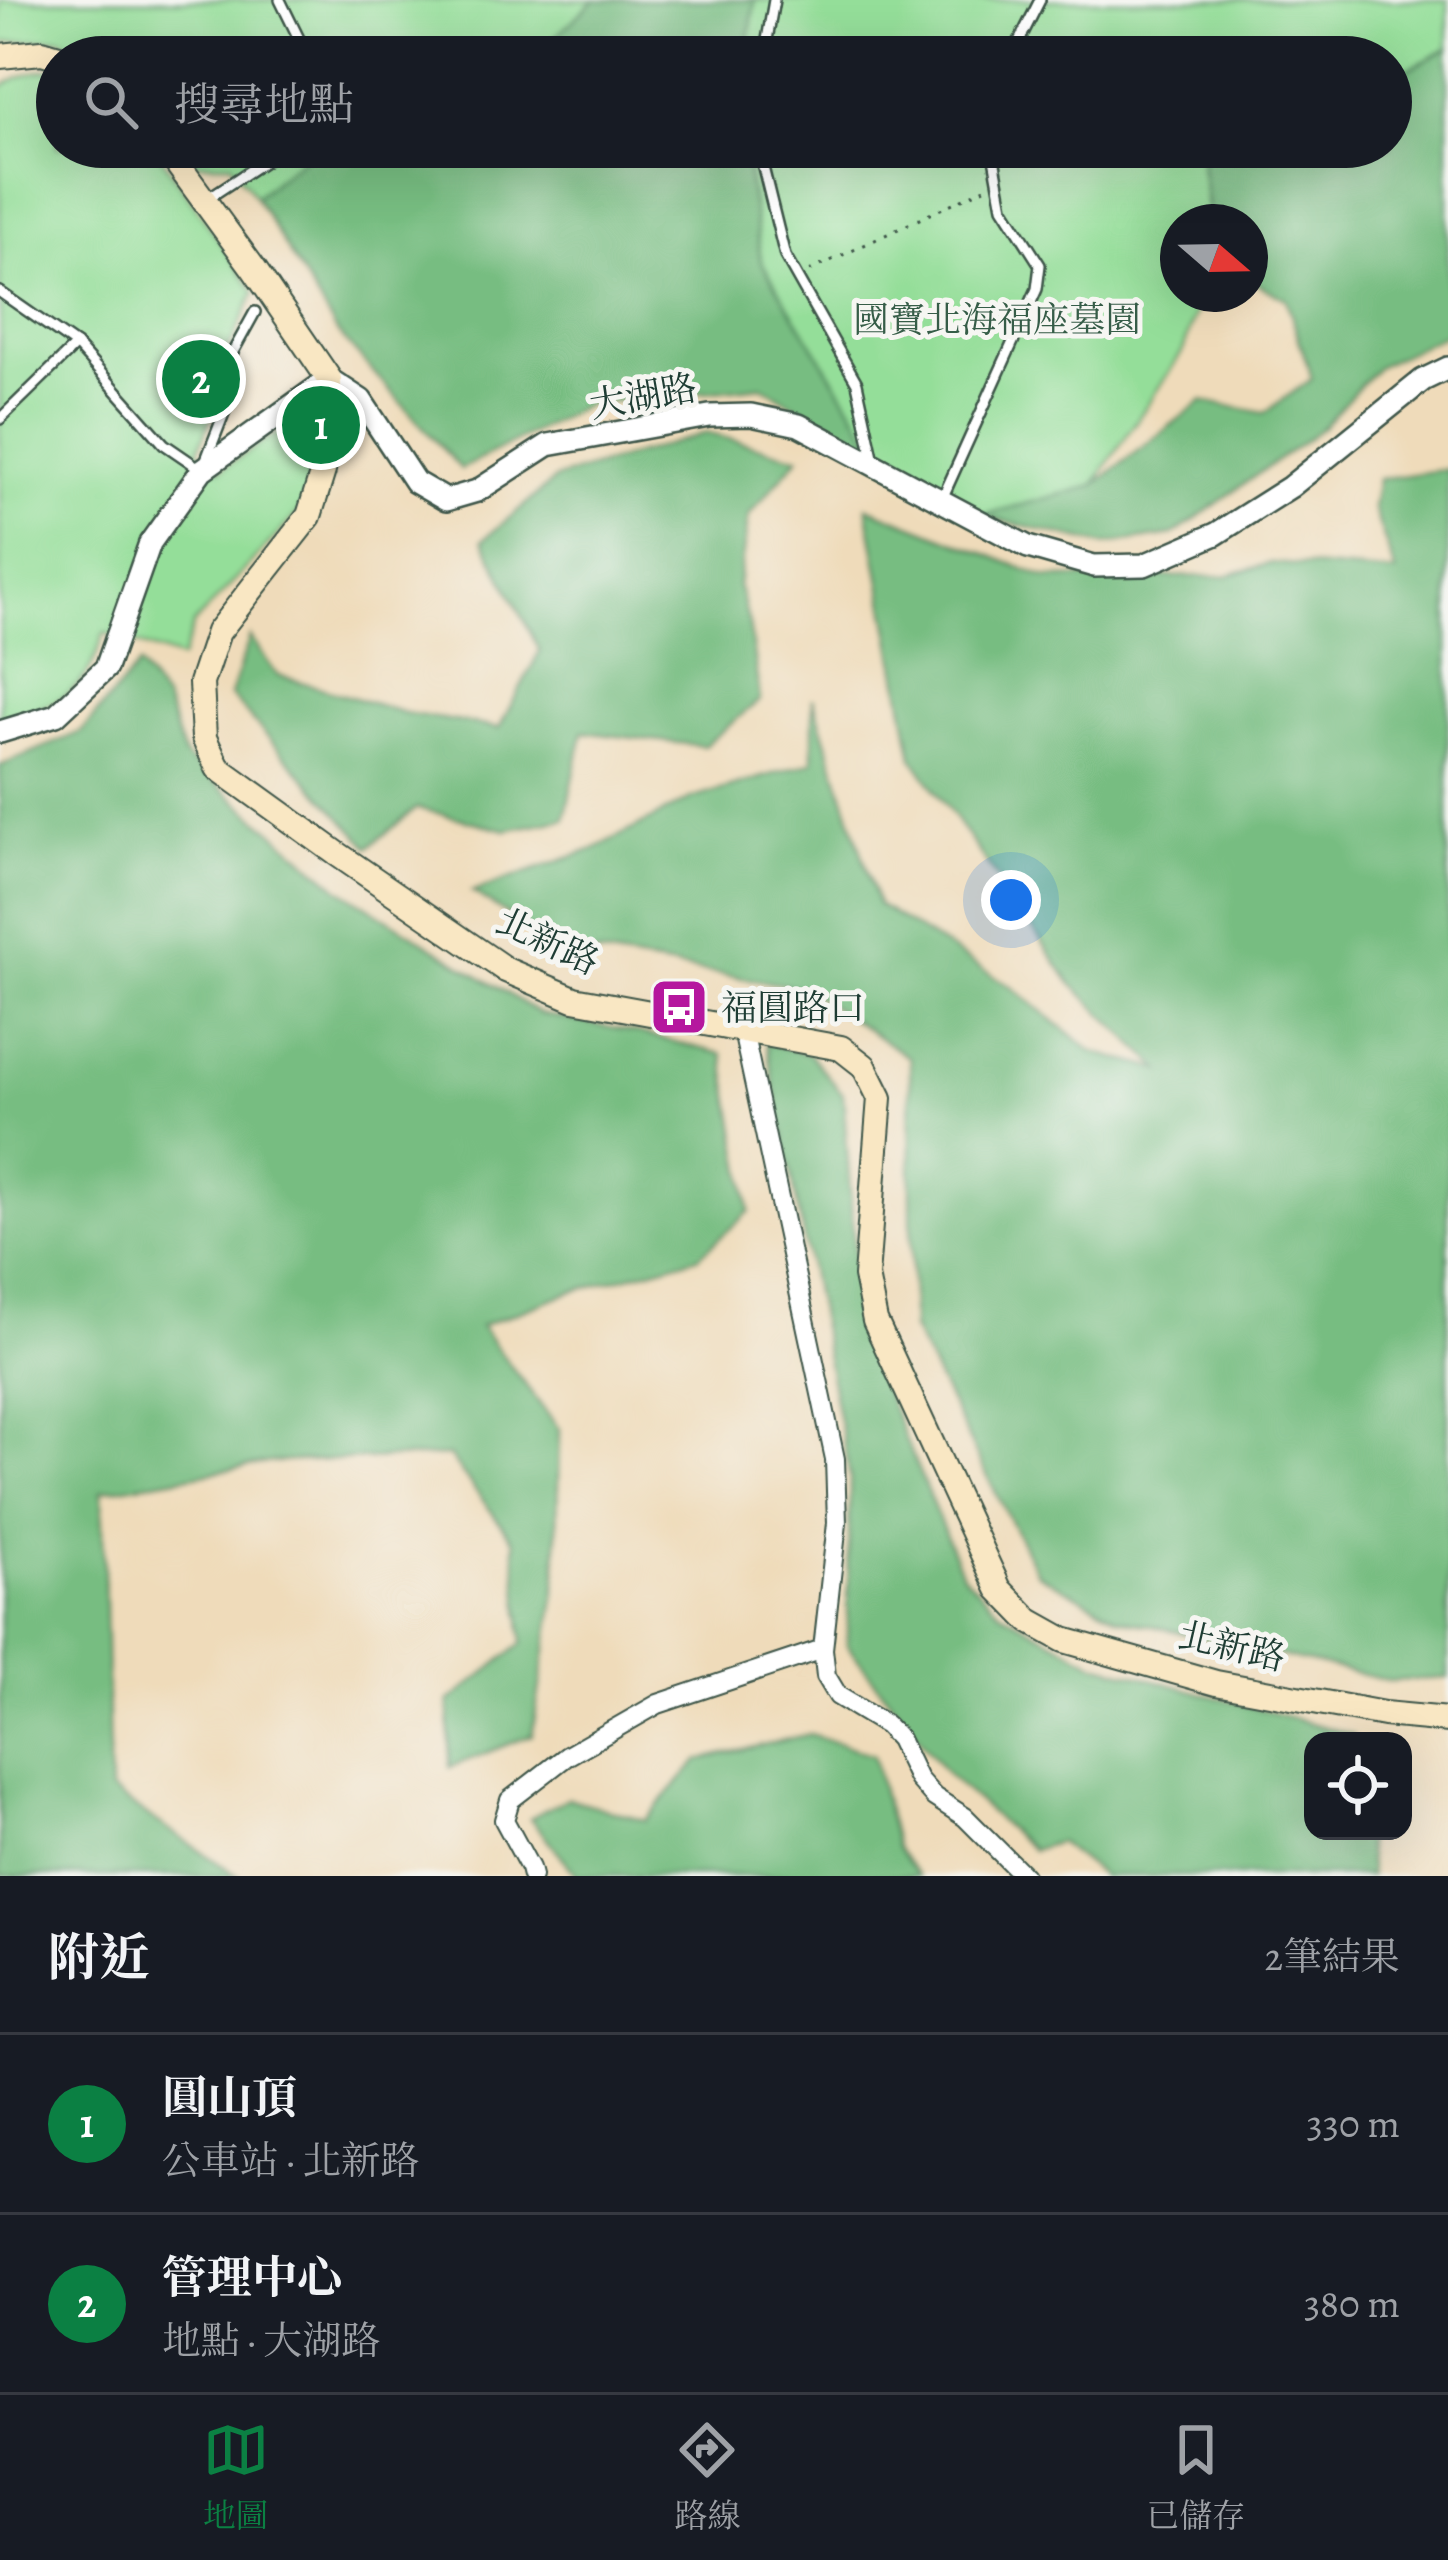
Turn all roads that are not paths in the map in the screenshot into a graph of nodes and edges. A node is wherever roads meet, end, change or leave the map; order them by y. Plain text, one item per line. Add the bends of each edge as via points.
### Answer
1 (280, 0) edge
2 (775, 0) edge
3 (1040, 0) edge
4 (298, 36) edge
5 (768, 36) edge
6 (1022, 36) edge
7 (36, 53) edge
8 (0, 56) edge
9 (180, 168) edge
10 (254, 168) edge
11 (763, 168) edge
12 (996, 168) edge
13 (205, 200) junction
14 (0, 292) edge
15 (255, 311) dead end
16 (76, 345) junction
17 (1448, 368) edge
18 (329, 380) junction
19 (0, 419) edge
20 (875, 466) junction
21 (202, 470) junction
22 (941, 501) junction
23 (0, 732) edge
24 (743, 1031) junction
25 (824, 1649) junction
26 (1448, 1720) edge
27 (532, 1876) edge
28 (1024, 1876) edge

1 - 4 lane
2 - 5 lane
3 - 6 lane
7 - 8 main road
9 - 13 main road
10 - 13 lane
11 - 20 lane via 785,256 857,383
12 - 22 lane via 1003,208 1040,265 1037,289
13 - 18 main road
14 - 16 lane
15 - 21 lane via 229,359 233,381
16 - 19 lane
16 - 21 lane via 164,444
17 - 22 street, 大湖路 via 1290,487 1216,534 1144,565 1094,566 1028,547
18 - 20 street, 大湖路 via 361,400 415,482 446,500 548,445 709,416 799,425
18 - 21 street
18 - 24 main road, 北新路 via 328,438 309,516 218,632 201,683 203,738 218,768 506,970 574,999
20 - 22 street, 大湖路
21 - 23 street via 150,543 106,668 56,715
24 - 25 street via 835,1459
24 - 26 main road, 北新路 via 841,1048 864,1066 880,1098 866,1276 875,1321 999,1589 1030,1621 1064,1640 1216,1683
25 - 27 street via 658,1704 510,1800 504,1820
25 - 28 street via 838,1696 886,1725 934,1797

